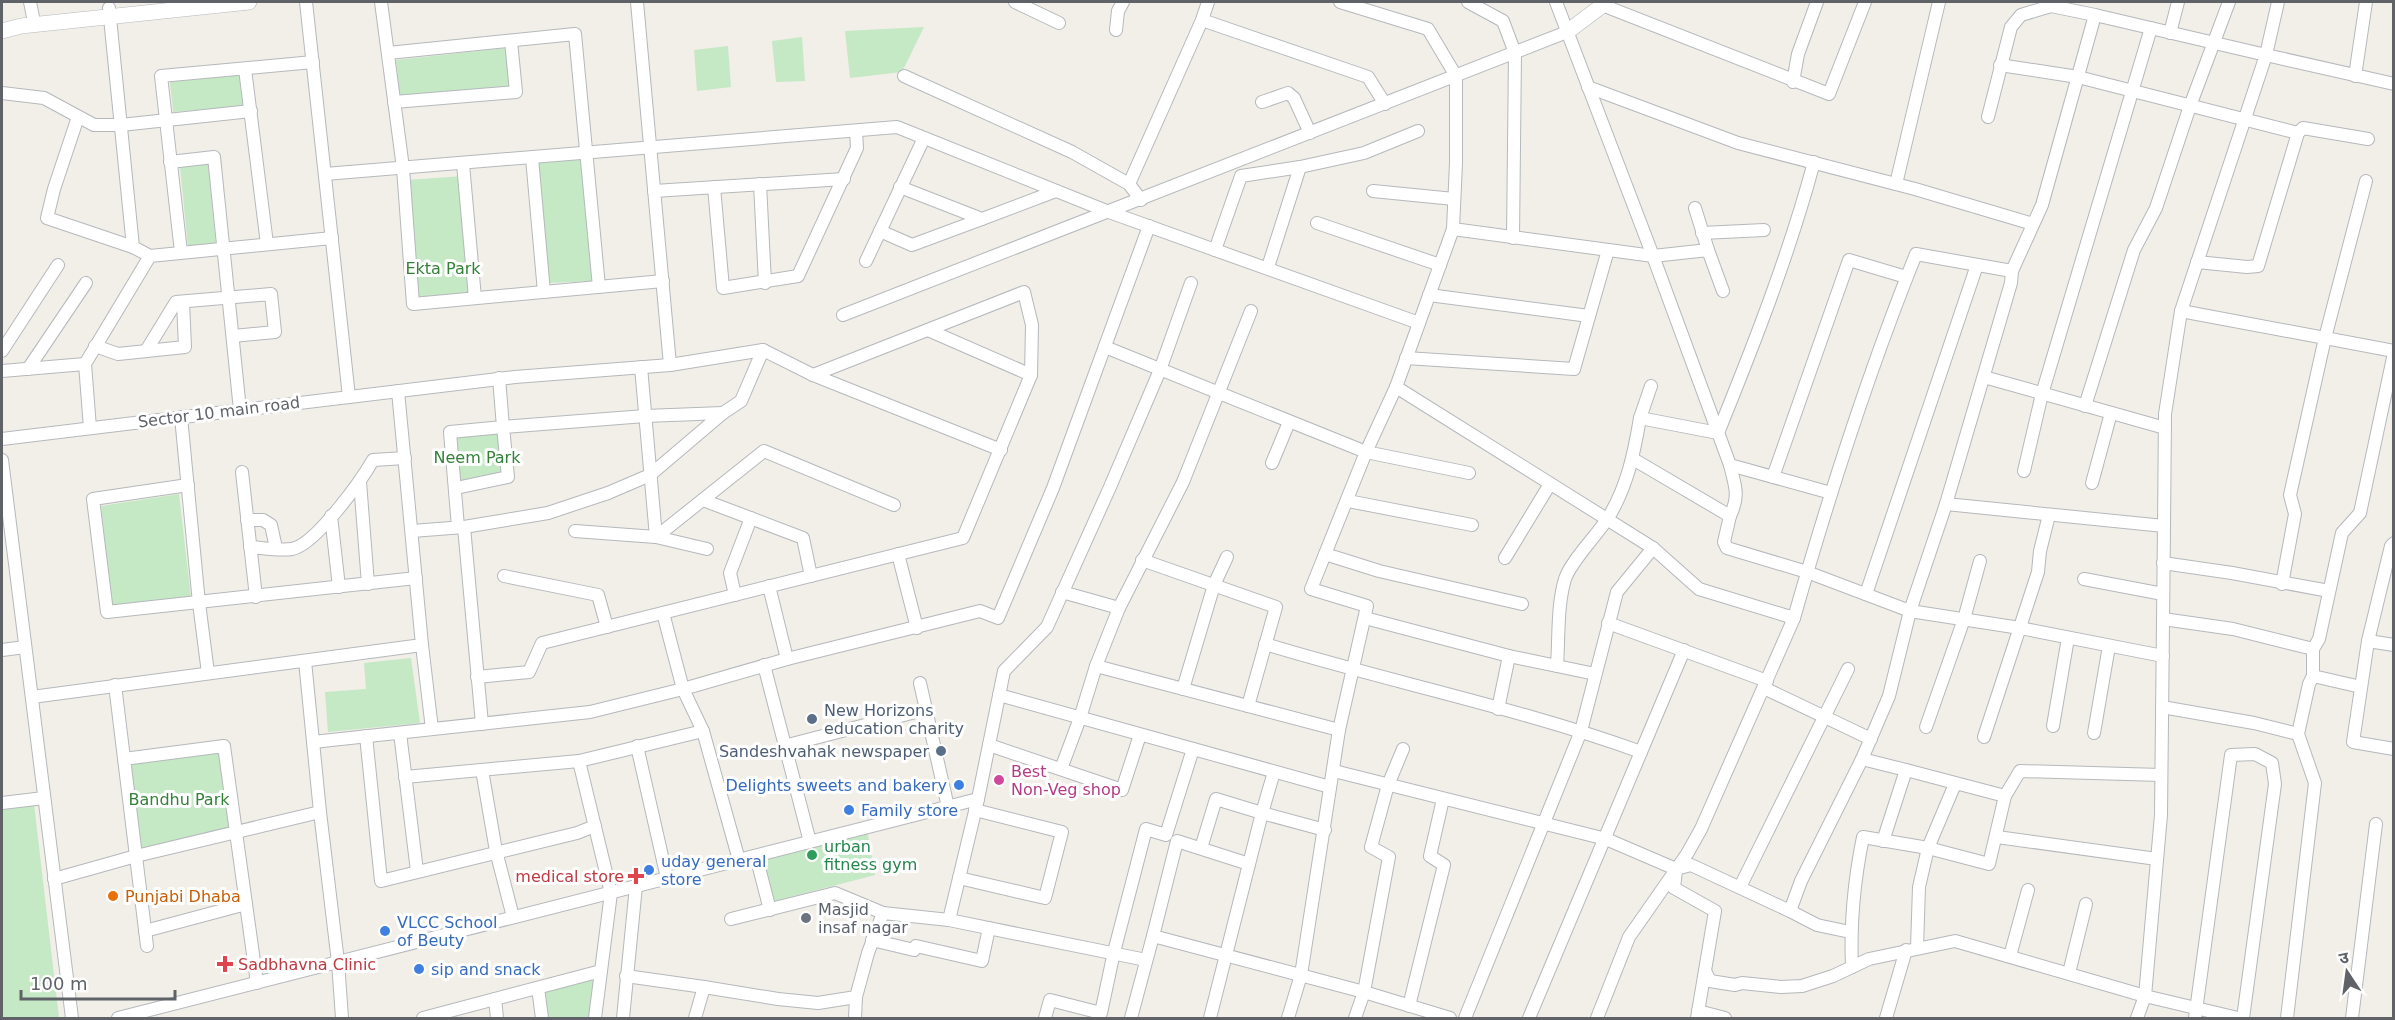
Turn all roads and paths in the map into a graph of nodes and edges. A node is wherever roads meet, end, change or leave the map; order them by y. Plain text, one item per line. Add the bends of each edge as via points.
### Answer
1 (160, 2) edge
2 (249, 2) edge
3 (306, 2) edge
4 (381, 2) edge
5 (637, 2) edge
6 (1015, 2) edge
7 (1123, 2) edge
8 (1208, 2) edge
9 (1341, 2) edge
10 (1468, 2) edge
11 (1556, 2) edge
12 (1817, 2) edge
13 (1865, 2) edge
14 (1939, 2) edge
15 (2178, 2) edge
16 (2229, 2) edge
17 (2277, 2) edge
18 (2366, 2) edge
19 (1605, 3) edge
20 (2049, 4) edge
21 (32, 9) edge
22 (109, 12) junction
23 (2095, 15) junction
24 (1202, 20) junction
25 (2, 21) edge
26 (1059, 23) dead end
27 (2151, 28) junction
28 (1116, 30) dead end
29 (2, 31) edge
30 (1567, 32) junction
31 (2170, 33) junction
32 (511, 41) junction
33 (2215, 43) junction
34 (388, 53) junction
35 (1515, 53) junction
36 (2266, 55) junction
37 (313, 62) junction
38 (2000, 65) junction
39 (245, 69) junction
40 (904, 76) dead end
41 (1456, 76) junction
42 (2355, 76) junction
43 (2078, 77) junction
44 (1793, 82) junction
45 (2394, 84) edge
46 (1588, 87) junction
47 (2132, 91) junction
48 (2, 93) edge
49 (394, 102) junction
50 (1262, 102) dead end
51 (1385, 104) junction
52 (2190, 106) junction
53 (251, 111) junction
54 (78, 117) junction
55 (1988, 117) dead end
56 (165, 120) junction
57 (2245, 120) junction
58 (121, 124) junction
59 (856, 131) junction
60 (1418, 131) dead end
61 (1310, 133) junction
62 (2298, 133) junction
63 (924, 138) junction
64 (2368, 139) dead end
65 (651, 149) junction
66 (586, 154) junction
67 (532, 158) junction
68 (170, 162) junction
69 (1814, 162) junction
70 (463, 164) junction
71 (1300, 167) junction
72 (403, 168) junction
73 (325, 174) junction
74 (844, 179) junction
75 (2366, 181) dead end
76 (760, 184) junction
77 (1129, 184) junction
78 (1896, 184) junction
79 (714, 187) junction
80 (900, 187) junction
81 (1373, 190) dead end
82 (654, 191) junction
83 (1056, 191) junction
84 (1455, 199) junction
85 (1141, 200) junction
86 (1695, 208) dead end
87 (1109, 212) junction
88 (982, 219) junction
89 (1317, 223) dead end
90 (2033, 224) junction
91 (1149, 226) junction
92 (1453, 230) junction
93 (1764, 230) dead end
94 (880, 231) junction
95 (1702, 233) junction
96 (332, 238) junction
97 (1514, 238) junction
98 (267, 244) junction
99 (134, 247) junction
100 (224, 248) junction
101 (1215, 250) junction
102 (1608, 250) junction
103 (1708, 250) junction
104 (181, 252) junction
105 (150, 255) junction
106 (1653, 256) junction
107 (866, 261) dead end
108 (2197, 261) junction
109 (58, 264) dead end
110 (1440, 265) junction
111 (1977, 265) junction
112 (1268, 267) junction
113 (2012, 271) junction
114 (1906, 277) junction
115 (663, 282) junction
116 (86, 283) dead end
117 (765, 283) junction
118 (1191, 283) dead end
119 (599, 287) junction
120 (1723, 291) dead end
121 (544, 292) junction
122 (1429, 295) junction
123 (229, 298) junction
124 (475, 298) junction
125 (183, 302) junction
126 (1251, 311) dead end
127 (2181, 311) junction
128 (843, 315) dead end
129 (1589, 316) junction
130 (1419, 323) junction
131 (928, 330) junction
132 (233, 336) junction
133 (2325, 338) junction
134 (4, 343) edge
135 (95, 346) junction
136 (1105, 347) junction
137 (146, 351) junction
138 (763, 351) junction
139 (2394, 352) edge
140 (1406, 358) junction
141 (84, 364) junction
142 (670, 365) junction
143 (641, 367) junction
144 (28, 369) junction
145 (1160, 370) junction
146 (2, 371) edge
147 (813, 375) junction
148 (1031, 375) junction
149 (1984, 377) junction
150 (499, 378) junction
151 (1651, 386) dead end
152 (1395, 387) junction
153 (398, 391) junction
154 (1218, 393) junction
155 (2042, 394) junction
156 (349, 397) junction
157 (2085, 406) junction
158 (240, 410) junction
159 (723, 413) junction
160 (2110, 413) junction
161 (645, 416) junction
162 (181, 417) junction
163 (1640, 418) junction
164 (1289, 422) junction
165 (503, 427) junction
166 (90, 428) junction
167 (2165, 428) junction
168 (1718, 433) junction
169 (2, 439) edge
170 (1002, 450) junction
171 (1366, 452) junction
172 (405, 458) junction
173 (1633, 459) junction
174 (2, 460) edge
175 (1272, 462) dead end
176 (1730, 465) junction
177 (2024, 471) dead end
178 (242, 472) dead end
179 (1469, 473) dead end
180 (650, 475) junction
181 (1773, 477) junction
182 (360, 482) junction
183 (2092, 483) dead end
184 (1550, 484) junction
185 (188, 485) junction
186 (456, 488) junction
187 (1831, 493) junction
188 (703, 500) junction
189 (1348, 501) junction
190 (1946, 504) junction
191 (894, 505) dead end
192 (2049, 515) junction
193 (332, 516) junction
194 (1730, 516) junction
195 (751, 518) junction
196 (1607, 519) junction
197 (247, 520) junction
198 (1472, 525) dead end
199 (2164, 526) junction
200 (461, 527) junction
201 (412, 531) junction
202 (575, 531) dead end
203 (656, 537) junction
204 (2394, 543) edge
205 (250, 547) junction
206 (276, 548) junction
207 (1653, 548) junction
208 (707, 549) dead end
209 (898, 554) junction
210 (1325, 554) junction
211 (1227, 556) dead end
212 (1505, 558) dead end
213 (1142, 560) junction
214 (1980, 561) dead end
215 (2163, 563) junction
216 (1807, 572) junction
217 (504, 576) dead end
218 (811, 576) junction
219 (416, 578) junction
220 (2084, 579) dead end
221 (368, 584) junction
222 (2282, 584) junction
223 (1214, 585) junction
224 (769, 586) junction
225 (339, 587) junction
226 (2329, 591) junction
227 (1062, 592) junction
228 (1866, 594) junction
229 (2163, 594) junction
230 (735, 595) junction
231 (256, 597) junction
232 (199, 603) junction
233 (1522, 604) dead end
234 (1119, 608) junction
235 (1910, 611) junction
236 (663, 613) junction
237 (1365, 618) junction
238 (1794, 618) junction
239 (1964, 619) junction
240 (2163, 619) junction
241 (1608, 622) junction
242 (607, 627) junction
243 (917, 628) junction
244 (2020, 628) junction
245 (2068, 638) junction
246 (2368, 641) junction
247 (1265, 644) junction
248 (422, 645) junction
249 (2394, 645) edge
250 (2109, 646) junction
251 (25, 647) junction
252 (2313, 649) junction
253 (2, 650) edge
254 (1684, 650) junction
255 (1509, 656) junction
256 (2163, 656) junction
257 (787, 659) junction
258 (305, 661) junction
259 (764, 666) junction
260 (1096, 666) junction
261 (1557, 666) junction
262 (1848, 669) dead end
263 (1352, 670) junction
264 (208, 672) junction
265 (1595, 674) junction
266 (2313, 676) junction
267 (477, 677) junction
268 (920, 683) dead end
269 (1766, 685) junction
270 (115, 686) junction
271 (2361, 687) junction
272 (683, 689) junction
273 (1183, 689) junction
274 (999, 695) junction
275 (32, 697) junction
276 (1248, 706) junction
277 (2162, 707) junction
278 (927, 709) junction
279 (1498, 709) junction
280 (1825, 717) junction
281 (1080, 718) junction
282 (482, 724) junction
283 (2053, 726) dead end
284 (1926, 727) dead end
285 (432, 729) junction
286 (1339, 730) junction
287 (1581, 730) junction
288 (703, 731) junction
289 (400, 733) junction
290 (2094, 733) dead end
291 (2298, 734) junction
292 (1140, 735) junction
293 (366, 736) junction
294 (1984, 737) dead end
295 (1870, 739) junction
296 (313, 742) junction
297 (989, 745) junction
298 (637, 746) junction
299 (784, 746) junction
300 (1193, 749) junction
301 (1402, 749) dead end
302 (2394, 749) edge
303 (1641, 752) junction
304 (124, 759) junction
305 (1862, 759) junction
306 (579, 761) junction
307 (1061, 769) junction
308 (482, 770) junction
309 (1906, 770) junction
310 (1334, 771) junction
311 (1274, 772) junction
312 (2161, 775) junction
313 (405, 777) junction
314 (1955, 784) junction
315 (1388, 785) junction
316 (1330, 788) junction
317 (2005, 796) junction
318 (44, 798) junction
319 (1443, 799) junction
320 (2, 803) edge
321 (977, 805) junction
322 (948, 807) junction
323 (320, 812) junction
324 (1262, 813) junction
325 (2376, 824) dead end
326 (1544, 825) junction
327 (595, 826) junction
328 (1325, 830) junction
329 (236, 832) junction
330 (1997, 837) junction
331 (1171, 838) junction
332 (1606, 839) junction
333 (1883, 841) junction
334 (810, 842) junction
335 (1201, 848) junction
336 (1928, 848) junction
337 (496, 851) junction
338 (136, 856) junction
339 (756, 856) junction
340 (2157, 859) junction
341 (739, 860) junction
342 (1249, 864) junction
343 (1676, 869) junction
344 (417, 872) junction
345 (668, 878) junction
346 (959, 878) junction
347 (54, 879) junction
348 (636, 886) junction
349 (1740, 886) junction
350 (2028, 890) dead end
351 (611, 892) junction
352 (246, 904) junction
353 (2086, 904) dead end
354 (770, 910) junction
355 (1790, 911) junction
356 (883, 913) junction
357 (513, 918) junction
358 (731, 919) dead end
359 (949, 920) junction
360 (989, 928) junction
361 (145, 931) junction
362 (1850, 932) junction
363 (1153, 936) junction
364 (872, 940) junction
365 (147, 946) dead end
366 (1912, 949) junction
367 (1114, 952) junction
368 (2010, 956) junction
369 (1226, 957) junction
370 (1146, 960) junction
371 (338, 962) junction
372 (1851, 967) junction
373 (601, 971) junction
374 (1705, 971) junction
375 (2069, 973) junction
376 (1301, 975) junction
377 (626, 976) junction
378 (257, 983) junction
379 (704, 987) junction
380 (538, 988) junction
381 (1364, 992) junction
382 (2145, 996) junction
383 (856, 997) junction
384 (495, 999) junction
385 (1409, 1006) junction
386 (454, 1014) edge
387 (2196, 1014) edge
388 (1697, 1015) edge
389 (1100, 1016) edge
390 (1433, 1016) edge
391 (72, 1018) edge
392 (118, 1018) edge
393 (342, 1018) edge
394 (423, 1018) edge
395 (497, 1018) edge
396 (542, 1018) edge
397 (595, 1018) edge
398 (623, 1018) edge
399 (695, 1018) edge
400 (855, 1018) edge
401 (1045, 1018) edge
402 (1131, 1018) edge
403 (1210, 1018) edge
404 (1288, 1018) edge
405 (1355, 1018) edge
406 (1450, 1018) edge
407 (1465, 1018) edge
408 (1529, 1018) edge
409 (1597, 1018) edge
410 (1725, 1018) edge
411 (1886, 1018) edge
412 (2137, 1018) edge
413 (2238, 1018) edge
414 (2243, 1018) edge
415 (2287, 1018) edge
416 (2352, 1018) edge

1 - 22 street
2 - 22 street
3 - 37 street
4 - 34 street
5 - 65 street
6 - 26 street
7 - 28 street
8 - 24 street
9 - 41 street via 1428,29
10 - 35 street via 1503,21
11 - 30 street
12 - 44 street via 1798,54
13 - 44 street via 1829,94
14 - 78 street
15 - 31 street
16 - 33 street
17 - 36 street
18 - 42 street
19 - 30 street
19 - 44 street
20 - 23 street
20 - 38 street via 2021,15 2011,27
21 - 22 street
21 - 25 street
22 - 29 street
22 - 58 street
23 - 27 street
23 - 43 street
24 - 51 street via 1368,77
24 - 77 street
27 - 31 street
27 - 47 street
30 - 35 street
30 - 46 street
31 - 33 street
32 - 34 street
32 - 49 street via 516,92
32 - 66 street via 575,34
33 - 36 street
33 - 52 street
34 - 49 street
35 - 41 street
35 - 97 street
36 - 42 street
36 - 57 street
37 - 39 street
37 - 73 street
38 - 43 street
38 - 55 street
39 - 53 street
39 - 56 street via 160,76
40 - 77 street via 1072,152
41 - 51 street
41 - 84 street
42 - 45 street
43 - 47 street
43 - 90 street via 2042,205
46 - 69 street via 1738,143
46 - 106 street
47 - 52 street
47 - 155 street
48 - 54 street via 44,98
49 - 72 street
50 - 61 street via 1288,93
51 - 61 street
52 - 57 street
52 - 157 street via 2156,208 2134,250
53 - 56 street
53 - 98 street
54 - 58 street via 94,125
54 - 99 street via 47,218
56 - 58 street
56 - 68 street
57 - 62 street
57 - 108 street
58 - 99 street
59 - 63 street via 897,127
59 - 65 street
59 - 74 street via 857,148
60 - 71 street via 1364,153
61 - 85 street
62 - 64 street via 2303,128
62 - 108 street via 2259,266
63 - 80 street
63 - 83 street
65 - 66 street
65 - 82 street
66 - 67 street
66 - 119 street
67 - 70 street
67 - 121 street
68 - 100 street via 214,157
68 - 104 street
69 - 78 street
69 - 168 street via 1765,316
70 - 72 street
70 - 124 street
71 - 101 street via 1241,176
71 - 112 street
72 - 73 street
72 - 124 street via 413,304
73 - 96 street
74 - 76 street
74 - 117 street via 798,276
75 - 133 street
76 - 79 street
76 - 117 street
77 - 85 street
78 - 90 street
79 - 82 street
79 - 117 street via 723,288
80 - 88 street
80 - 94 street
81 - 84 street
82 - 115 street
83 - 87 street
83 - 88 street
84 - 92 street
85 - 87 street
86 - 95 street
87 - 91 street
87 - 128 street
88 - 94 street via 912,245
89 - 110 street
90 - 113 street
91 - 101 street
91 - 136 street
92 - 97 street
92 - 110 street
93 - 95 street
94 - 107 street
95 - 103 street
96 - 98 street
96 - 156 street
97 - 102 street
98 - 100 street
99 - 105 street
100 - 104 street
100 - 123 street
101 - 112 street
102 - 106 street
102 - 129 street
103 - 106 street
103 - 120 street
104 - 105 street
105 - 135 street
106 - 168 street
108 - 127 street
109 - 134 street
110 - 122 street
111 - 113 street
111 - 114 street via 1916,254
111 - 228 street
112 - 130 street
113 - 149 street
114 - 181 street via 1849,260
114 - 187 street
115 - 119 street
115 - 142 street
116 - 144 street
118 - 145 street
119 - 121 street
121 - 124 street
122 - 129 street
122 - 130 street
123 - 125 street
123 - 132 street
123 - 132 street via 271,294 272,303 275,332
125 - 137 street via 176,303
125 - 137 street via 185,347
126 - 154 street
127 - 133 street
127 - 167 street
129 - 140 street via 1574,369
130 - 140 street
131 - 147 street
131 - 148 street
131 - 148 street via 1024,292 1032,325
132 - 158 street
133 - 139 street
133 - 222 street via 2290,495 2295,514
135 - 137 street via 118,354
135 - 141 street
136 - 145 street
136 - 243 street via 1053,488 998,618 980,611
138 - 142 street, Sector 10 main road
138 - 147 street
138 - 159 street via 741,401
139 - 226 street via 2360,513 2342,533
140 - 152 street
141 - 144 street
141 - 166 street
142 - 143 street, Sector 10 main road
143 - 150 street, Sector 10 main road
143 - 161 street
144 - 146 street
145 - 154 street
145 - 227 street
147 - 170 street
148 - 170 street
149 - 155 street
149 - 190 street
150 - 153 street, Sector 10 main road
150 - 165 street
151 - 163 street
152 - 171 street
152 - 184 street
153 - 156 street, Sector 10 main road
153 - 172 street
154 - 164 street
154 - 213 street via 1183,482
155 - 157 street
155 - 177 street
156 - 158 street, Sector 10 main road
157 - 160 street
158 - 162 street, Sector 10 main road
159 - 161 street
159 - 180 street
160 - 167 street
160 - 183 street
161 - 165 street
161 - 180 street
162 - 166 street, Sector 10 main road
162 - 185 street
163 - 168 street
163 - 173 street
164 - 171 street
164 - 175 street
165 - 186 street via 508,477
165 - 186 street via 450,432
166 - 169 street, Sector 10 main road
167 - 199 street
168 - 176 street
170 - 209 street via 963,538
171 - 179 street
171 - 189 street
172 - 182 street via 374,460
172 - 201 street
173 - 194 street
173 - 196 street via 1622,492
174 - 251 street
176 - 181 street
176 - 194 street via 1737,493
178 - 197 street
180 - 200 street via 548,513
180 - 203 street
181 - 187 street
182 - 193 street
182 - 221 street
184 - 196 street
184 - 212 street
185 - 232 street
185 - 232 street via 93,499 107,612
186 - 200 street
187 - 216 street
188 - 191 street via 764,451
188 - 195 street
188 - 203 street
189 - 198 street
189 - 210 street
190 - 192 street
190 - 235 street
192 - 199 street
192 - 244 street via 2038,572
193 - 206 street via 294,549
193 - 225 street
194 - 216 street via 1724,542 1727,548
195 - 218 street via 802,538
195 - 230 street via 730,573
196 - 207 street
196 - 261 street via 1566,576
197 - 205 street
197 - 206 street via 263,519 271,525
199 - 215 street
200 - 201 street
200 - 267 street
201 - 219 street
202 - 203 street
203 - 208 street
204 - 246 street
205 - 206 street
205 - 231 street
207 - 238 street via 1699,589
207 - 241 street via 1617,592
209 - 218 street
209 - 243 street
210 - 233 street via 1379,571
210 - 237 street via 1311,589 1367,606
211 - 223 street
213 - 223 street
213 - 234 street
214 - 239 street
215 - 222 street
215 - 229 street
216 - 228 street
216 - 238 street
217 - 242 street via 598,595
218 - 224 street
219 - 221 street
219 - 248 street
220 - 229 street
221 - 225 street
222 - 226 street
223 - 247 street via 1276,607
223 - 273 street
224 - 230 street
224 - 257 street
225 - 231 street
226 - 252 street via 2319,639
227 - 234 street
227 - 274 street via 1047,627 1004,671
228 - 235 street
229 - 240 street
230 - 236 street
231 - 232 street
232 - 264 street
234 - 260 street
235 - 239 street
235 - 295 street via 1889,696
236 - 242 street
236 - 272 street
237 - 255 street
237 - 263 street
238 - 269 street
239 - 244 street
239 - 284 street
240 - 252 street via 2233,629
240 - 256 street
241 - 254 street
241 - 265 street
242 - 267 street via 542,643 529,672
243 - 257 street
244 - 245 street
244 - 294 street
245 - 250 street
245 - 283 street
246 - 249 street
246 - 271 street
247 - 263 street
247 - 276 street
248 - 258 street
248 - 285 street
250 - 256 street
250 - 290 street
251 - 253 street
251 - 275 street
252 - 266 street
254 - 269 street
254 - 303 street
255 - 261 street
255 - 279 street
256 - 277 street
257 - 259 street
258 - 264 street
258 - 296 street
259 - 272 street
259 - 299 street
260 - 273 street
260 - 281 street
261 - 265 street
262 - 280 street
263 - 279 street
263 - 286 street
264 - 270 street
265 - 287 street
266 - 271 street
266 - 291 street
267 - 282 street
268 - 278 street
269 - 280 street
269 - 343 street via 1701,829
270 - 275 street
270 - 304 street
271 - 302 street via 2353,742
272 - 282 street via 590,712
272 - 288 street
273 - 276 street
274 - 281 street
274 - 297 street
275 - 318 street
276 - 286 street
277 - 291 street
277 - 312 street
278 - 299 street
278 - 322 street
279 - 287 street
280 - 295 street
280 - 349 street
281 - 292 street
281 - 307 street
282 - 285 street
285 - 289 street
286 - 310 street
287 - 303 street
287 - 326 street
288 - 298 street
288 - 341 street
289 - 293 street
289 - 313 street
291 - 415 street via 2315,783
292 - 300 street
292 - 307 street via 1122,790
293 - 296 street
293 - 344 street via 381,881
295 - 305 street
296 - 323 street
297 - 307 street
297 - 321 street
298 - 306 street
298 - 345 street
299 - 334 street
300 - 311 street
300 - 331 street
301 - 315 street
303 - 332 street
304 - 329 street via 224,746
304 - 338 street
305 - 309 street
305 - 355 street
306 - 308 street
306 - 327 street
308 - 313 street
308 - 337 street
309 - 314 street
309 - 333 street
310 - 315 street
310 - 316 street
311 - 316 street
311 - 324 street
312 - 317 street via 2020,771
312 - 340 street
313 - 344 street
314 - 317 street
314 - 336 street
315 - 319 street
315 - 381 street via 1371,847 1389,857
316 - 328 street
317 - 330 street
318 - 320 street
318 - 347 street
319 - 326 street
319 - 385 street via 1430,856 1444,865
321 - 322 street
321 - 346 street
321 - 346 street via 1062,832 1045,898
322 - 334 street
323 - 329 street
323 - 371 street
324 - 328 street
324 - 335 street via 1216,799
324 - 342 street
325 - 416 street
326 - 332 street
326 - 407 street
327 - 337 street
327 - 351 street
328 - 376 street
329 - 338 street
329 - 352 street
330 - 336 street via 1989,864
330 - 340 street
331 - 335 street
331 - 363 street
331 - 367 street via 1146,829
332 - 343 street
332 - 408 street
333 - 336 street
333 - 362 street via 1863,837
334 - 339 street
335 - 342 street
336 - 366 street
337 - 344 street
337 - 357 street
338 - 347 street
338 - 361 street
339 - 341 street
339 - 354 street
340 - 382 street
341 - 345 street
342 - 369 street
343 - 349 street via 1691,865
343 - 374 street via 1674,888 1715,912
343 - 409 street via 1629,937
345 - 348 street
346 - 359 street
347 - 391 street
348 - 351 street
348 - 377 street
349 - 355 street
350 - 368 street
351 - 357 street
351 - 373 street
352 - 361 street
352 - 378 street
353 - 375 street
354 - 356 street via 835,893
354 - 358 street
355 - 362 street via 1817,925
356 - 359 street
356 - 364 street
357 - 371 street
359 - 360 street
360 - 364 street via 982,961
360 - 367 street
361 - 365 street
362 - 372 street
363 - 369 street
363 - 370 street
364 - 383 street
366 - 368 street via 1955,941
366 - 372 street
366 - 411 street
367 - 370 street
367 - 389 street
368 - 375 street
369 - 376 street
369 - 403 street
370 - 402 street
371 - 378 street
371 - 393 street
372 - 374 street via 1802,986 1781,987 1710,981
373 - 380 street
373 - 397 street
374 - 388 street
375 - 382 street
376 - 381 street
376 - 404 street
377 - 379 street
377 - 398 street
378 - 392 street
379 - 383 street via 818,1003
379 - 399 street
380 - 384 street
380 - 396 street
381 - 385 street
381 - 405 street
382 - 387 street
382 - 412 street
383 - 400 street
384 - 386 street
384 - 395 street
385 - 390 street
386 - 394 street
387 - 413 street
387 - 414 street via 2231,755 2255,754 2272,763 2275,784
388 - 410 street
389 - 401 street via 1050,1000
390 - 406 street

